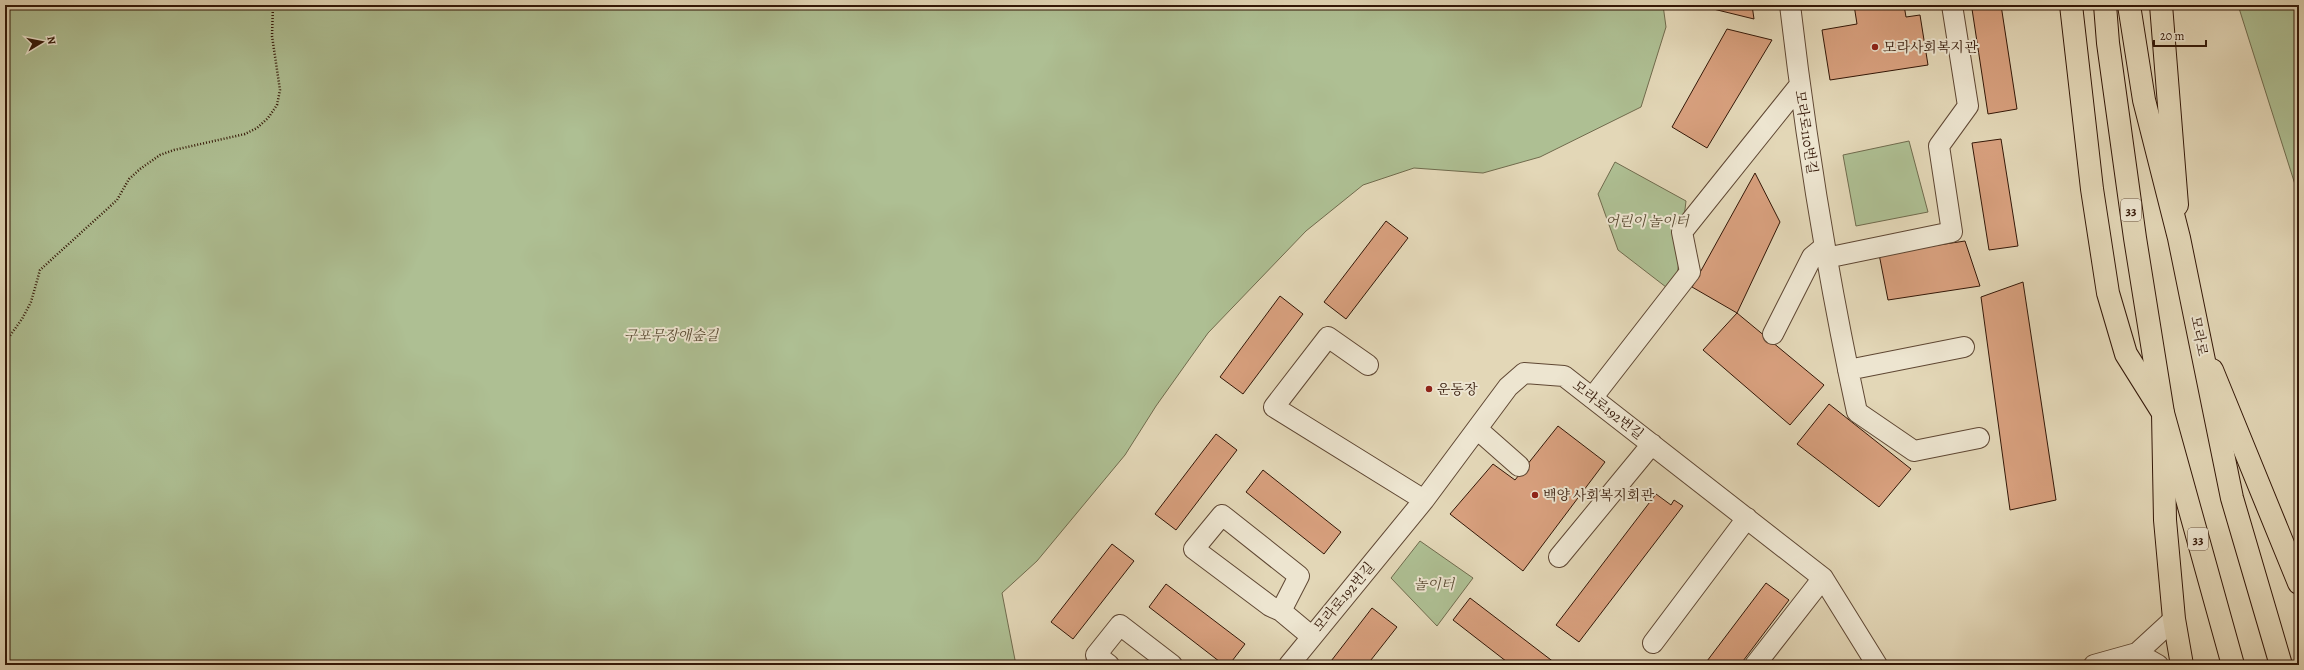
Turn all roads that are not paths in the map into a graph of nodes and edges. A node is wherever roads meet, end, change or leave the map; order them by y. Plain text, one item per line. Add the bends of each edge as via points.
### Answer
1 (1790, 5) edge
2 (1952, 5) edge
3 (2071, 5) edge
4 (2105, 5) edge
5 (2128, 5) edge
6 (2161, 5) edge
7 (1799, 86) junction
8 (2179, 238) junction
9 (1825, 252) junction
10 (1774, 334) dead end
11 (2200, 340) junction
12 (1964, 347) dead end
13 (1368, 365) dead end
14 (1848, 370) junction
15 (1592, 398) junction
16 (2163, 413) junction
17 (1477, 429) junction
18 (1979, 438) dead end
19 (1652, 444) junction
20 (1519, 466) dead end
21 (1424, 500) junction
22 (1747, 518) junction
23 (1559, 557) dead end
24 (1823, 578) junction
25 (2299, 583) edge
26 (1281, 611) junction
27 (2174, 619) junction
28 (1312, 636) junction
29 (1653, 643) dead end
30 (2137, 653) junction
31 (1108, 665) edge
32 (1172, 665) edge
33 (1290, 665) edge
34 (1755, 665) edge
35 (1877, 665) edge
36 (2094, 665) edge
37 (2158, 665) edge
38 (2182, 665) edge
39 (2233, 665) edge
40 (2281, 665) edge

1 - 7 street, 모라로110번길
2 - 9 street via 1968,106 1939,146 1952,232
3 - 16 main road via 2092,189 2108,293 2126,354
4 - 16 main road, 33 via 2135,238
5 - 8 main road, 모라로 via 2144,100
6 - 8 main road
7 - 9 street, 모라로110번길
7 - 15 street via 1682,232 1690,272
8 - 11 main road, 모라로
9 - 10 street via 1812,257
9 - 14 street, 모라로110번길
11 - 25 main road
11 - 40 main road, 모라로 via 2232,498
12 - 14 street
13 - 21 street via 1328,337 1274,407
14 - 18 street, 모라로110번길 via 1857,412 1914,451
15 - 17 street, 모라로192번길 via 1564,376 1524,373 1508,387
15 - 19 street, 모라로192번길
16 - 27 main road via 2165,520
16 - 39 main road, 33
17 - 20 street
17 - 21 street, 모라로192번길
19 - 22 street, 모라로192번길
19 - 23 street
21 - 28 street, 모라로192번길
22 - 24 street, 모라로192번길
22 - 29 street
24 - 34 street
24 - 35 street, 모라로192번길
26 - 26 street via 1270,606 1194,549 1222,515 1299,576
26 - 28 street
27 - 30 street
27 - 38 main road
28 - 33 street, 모라로192번길
30 - 36 street
30 - 37 street
31 - 32 street via 1096,655 1120,625

